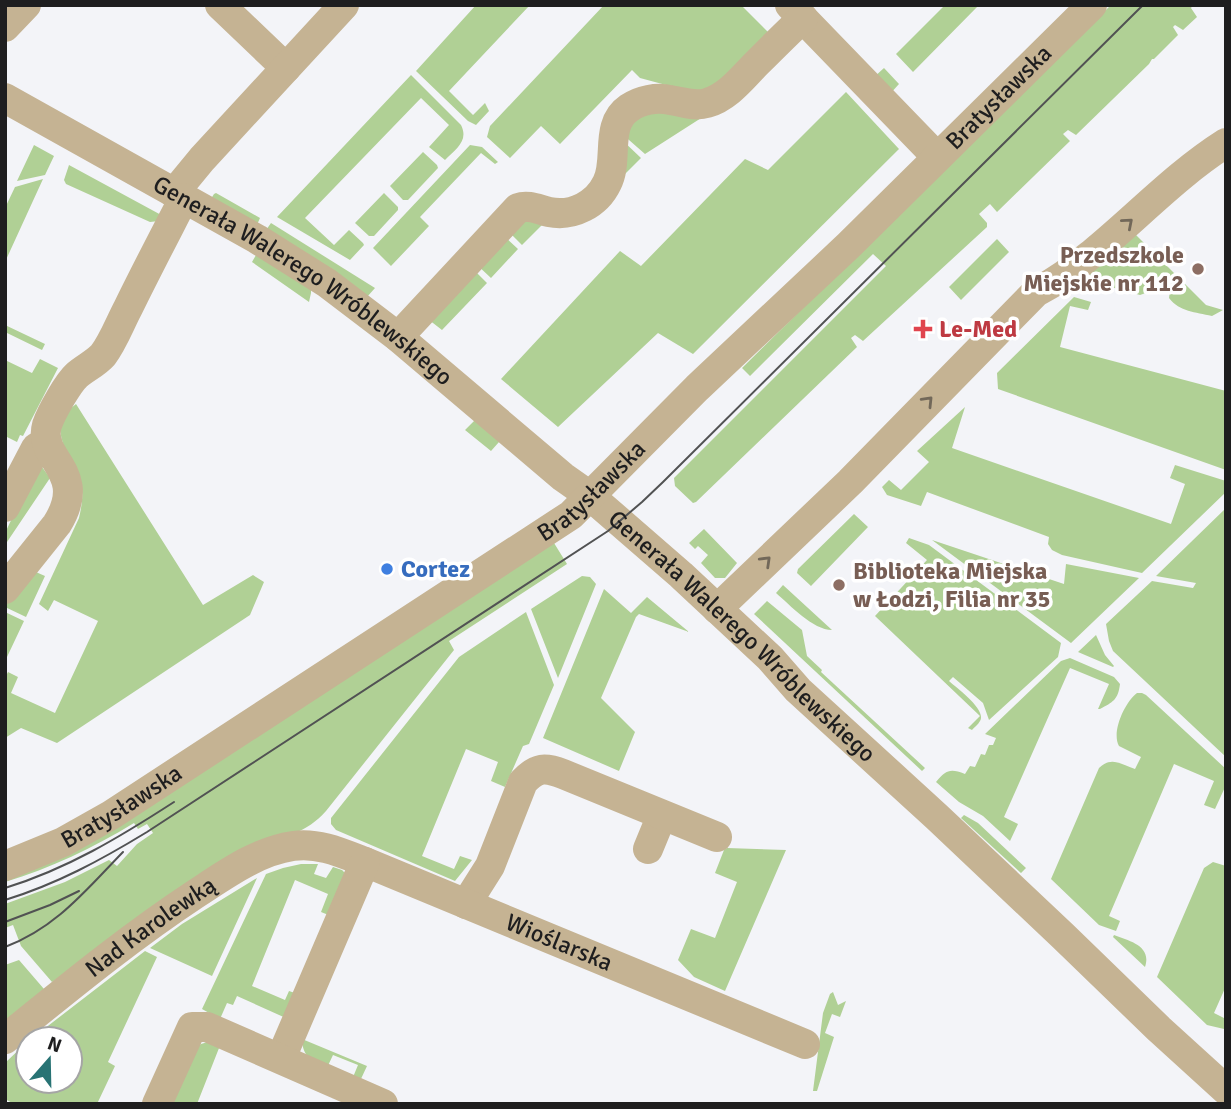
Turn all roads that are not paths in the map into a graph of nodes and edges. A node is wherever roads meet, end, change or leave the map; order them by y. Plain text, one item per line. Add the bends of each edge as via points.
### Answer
1 (26, 5) edge
2 (220, 5) edge
3 (344, 5) edge
4 (1092, 5) edge
5 (797, 12) edge
6 (5, 27) edge
7 (286, 68) junction
8 (5, 98) edge
9 (1226, 143) edge
10 (937, 157) junction
11 (179, 195) junction
12 (398, 337) junction
13 (47, 442) junction
14 (590, 496) junction
15 (5, 507) edge
16 (8, 580) edge
17 (717, 609) junction
18 (662, 815) junction
19 (717, 837) dead end
20 (310, 845) joint
21 (648, 849) dead end
22 (365, 862) junction
23 (5, 866) edge
24 (466, 904) junction
25 (5, 1039) edge
26 (805, 1044) dead end
27 (281, 1058) junction
28 (1226, 1090) edge
29 (157, 1104) edge
30 (383, 1104) edge

1 - 6 street
2 - 7 street
3 - 7 street
4 - 10 street, Bratysławska
5 - 10 street
5 - 12 street via 724,96 694,106 655,99 628,108 615,127 611,174 603,191 569,214 518,208
7 - 11 street via 195,166
8 - 11 street, Generała Walerego Wróblewskiego
17 -> 9 street via 850,482 1036,292 1057,282
10 - 14 street, Bratysławska
11 - 12 street, Generała Walerego Wróblewskiego via 317,276
11 - 13 street via 102,356 79,373 49,419
12 - 14 street, Generała Walerego Wróblewskiego
13 - 15 street via 36,448
13 - 16 street via 68,481 68,500 57,524
14 - 17 street, Generała Walerego Wróblewskiego
14 - 23 street, Bratysławska via 552,528 111,815 64,842
17 - 28 street, Generała Walerego Wróblewskiego
18 - 19 street
18 - 21 street
18 - 24 street via 550,768 539,769 523,782 490,866
20 - 22 street, Wioślarska
20 - 25 street, Nad Karolewką via 276,850 213,882 117,949
22 - 24 street, Wioślarska
22 - 27 street
24 - 26 street, Wioślarska
27 - 29 street via 207,1027 192,1027
27 - 30 street

